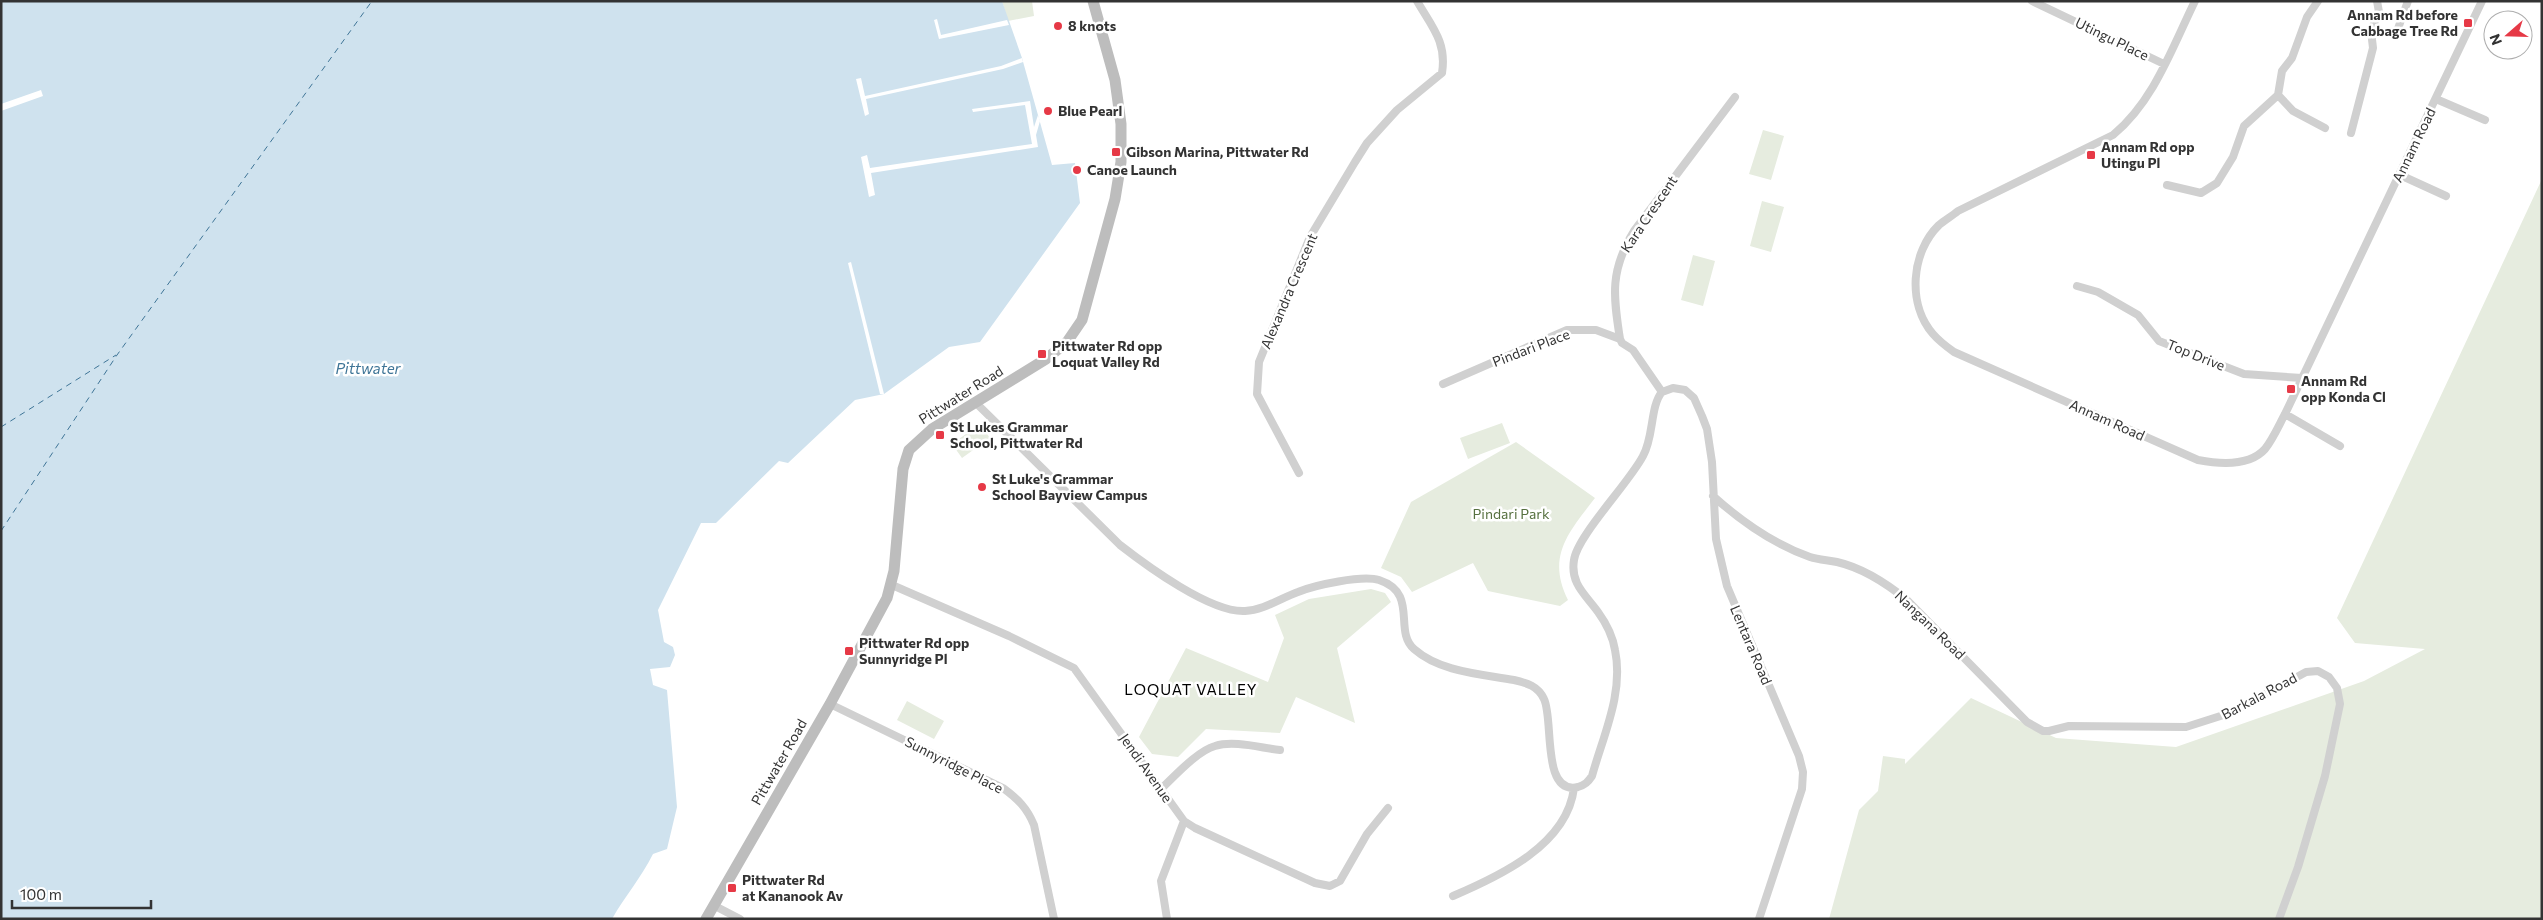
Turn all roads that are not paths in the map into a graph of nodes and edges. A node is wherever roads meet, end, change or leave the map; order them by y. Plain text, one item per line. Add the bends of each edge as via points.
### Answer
1 (1093, 1) edge
2 (1417, 1) edge
3 (2032, 1) edge
4 (2195, 1) edge
5 (2318, 1) edge
6 (2376, 1) edge
7 (2408, 1) edge
8 (2482, 1) edge
9 (2396, 34) dead end
10 (2164, 64) junction
11 (2278, 95) junction
12 (1734, 97) dead end
13 (2436, 99) junction
14 (2484, 120) dead end
15 (2325, 128) dead end
16 (2351, 133) dead end
17 (2400, 175) junction
18 (2167, 185) dead end
19 (2446, 196) dead end
20 (2078, 286) dead end
21 (1620, 340) junction
22 (2302, 378) junction
23 (1443, 384) dead end
24 (1662, 392) junction
25 (976, 402) junction
26 (2285, 414) junction
27 (2340, 446) dead end
28 (1299, 473) dead end
29 (1713, 496) junction
30 (892, 585) junction
31 (830, 704) junction
32 (2026, 722) joint
33 (1280, 750) dead end
34 (1574, 788) junction
35 (1161, 790) junction
36 (1388, 808) dead end
37 (1184, 820) junction
38 (1453, 896) dead end
39 (713, 905) junction
40 (706, 919) edge
41 (740, 919) edge
42 (1054, 919) edge
43 (1167, 919) edge
44 (1759, 919) edge
45 (2279, 919) edge

1 - 25 main road, Pittwater Road via 1114,72 1122,143 1115,199 1087,306 1075,331 1057,351
2 - 28 street, Alexandra Crescent via 1442,45 1442,73 1397,110 1367,143 1310,237 1259,362 1258,394
3 - 10 street, Utingu Place
4 - 10 street, Annam Road
5 - 11 street via 2307,17 2292,58 2282,71
6 - 16 street via 2378,12 2371,31 2373,48
7 - 9 street
8 - 13 street, Annam Road
10 - 26 street, Annam Road via 2142,106 2113,135 1958,211 1939,226 1925,245 1917,264 1915,288 1919,308 1933,335 1954,352 2198,460 2231,464 2259,454 2266,448
11 - 15 street via 2293,110
11 - 18 street via 2244,126 2233,157 2217,183 2201,192
12 - 21 street, Kara Crescent via 1622,250 1615,275 1614,300
13 - 14 street
13 - 17 street, Annam Road
17 - 19 street
17 - 22 street, Annam Road
20 - 22 street, Top Drive via 2098,292 2138,315 2159,341 2244,374
21 - 23 street, Pindari Place via 1596,330 1567,330
21 - 24 street via 1633,350
22 - 26 street, Annam Road
24 - 29 street, Lentara Road via 1673,388 1685,390 1698,404 1710,445
24 - 34 street via 1655,404 1654,422 1645,454 1632,476 1581,541 1574,558 1577,584 1607,627 1615,649 1618,672 1616,692 1592,776 1583,786
25 - 30 main road, Pittwater Road via 923,435 909,450 905,459
25 - 34 street via 1120,545 1211,604 1246,611 1311,588 1367,578 1390,585 1404,604 1406,637 1414,650 1449,668 1525,682 1540,692 1549,713 1555,777 1564,786
26 - 27 street
29 - 32 street, Nangana Road via 1741,521 1778,543 1812,558 1856,568 1888,585 1907,600
29 - 44 street, Lentara Road via 1716,539 1727,586 1803,772 1802,789
30 - 31 main road, Pittwater Road
30 - 35 street, Jendi Avenue via 1074,668
31 - 39 main road, Pittwater Road
31 - 42 street, Sunnyridge Place via 1003,788 1019,800 1034,825
32 - 45 street, Barkala Road via 2042,731 2069,726 2186,727 2233,712 2306,672 2318,671 2330,677 2337,688 2340,704 2325,776
33 - 35 street via 1232,744 1214,746 1185,766
34 - 38 street via 1563,820 1534,853 1484,883
35 - 37 street, Jendi Avenue
36 - 37 street, Jendi Avenue via 1340,881 1330,886 1315,883
37 - 43 street via 1161,881
39 - 40 main road, Pittwater Road
39 - 41 street

